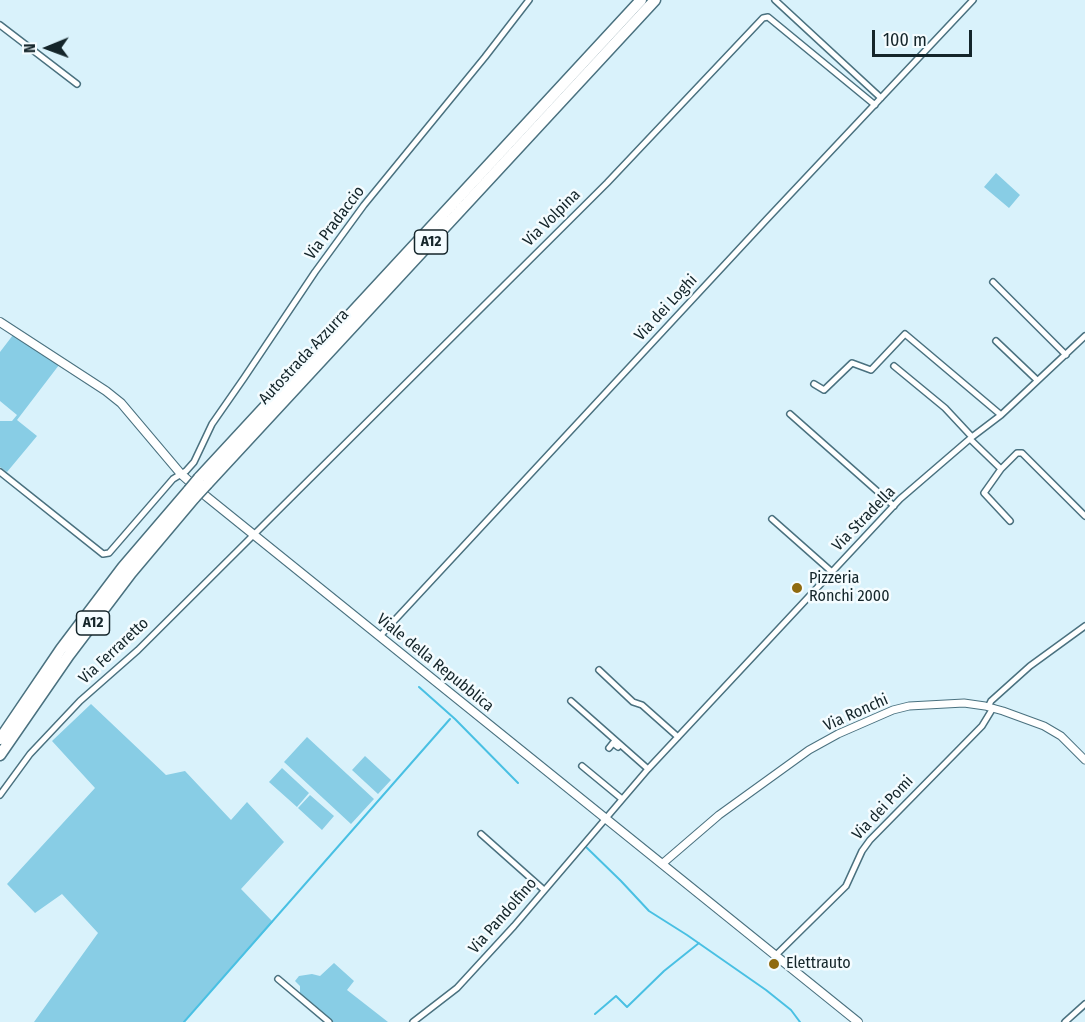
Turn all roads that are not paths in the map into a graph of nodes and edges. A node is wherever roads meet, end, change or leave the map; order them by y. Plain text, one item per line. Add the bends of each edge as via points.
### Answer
1 (519, 0) edge
2 (641, 0) edge
3 (655, 0) edge
4 (775, 0) edge
5 (973, 0) edge
6 (527, 2) edge
7 (0, 25) edge
8 (77, 84) dead end
9 (881, 98) junction
10 (875, 105) junction
11 (993, 282) dead end
12 (0, 322) edge
13 (1085, 336) edge
14 (996, 341) dead end
15 (1066, 355) junction
16 (894, 366) dead end
17 (1037, 380) junction
18 (814, 384) dead end
19 (790, 414) dead end
20 (1001, 415) junction
21 (971, 438) junction
22 (1001, 469) junction
23 (0, 472) edge
24 (181, 474) junction
25 (203, 481) junction
26 (192, 494) junction
27 (894, 506) junction
28 (1085, 516) edge
29 (772, 519) dead end
30 (1010, 521) dead end
31 (254, 535) junction
32 (832, 572) junction
33 (1085, 626) edge
34 (380, 636) junction
35 (598, 670) dead end
36 (571, 701) dead end
37 (991, 707) junction
38 (678, 737) junction
39 (0, 739) edge
40 (609, 748) dead end
41 (0, 755) edge
42 (1085, 760) edge
43 (582, 766) dead end
44 (647, 770) junction
45 (0, 795) edge
46 (622, 799) junction
47 (605, 818) junction
48 (481, 834) dead end
49 (662, 864) junction
50 (544, 890) junction
51 (776, 955) junction
52 (278, 979) dead end
53 (1085, 1004) edge
54 (328, 1022) edge
55 (413, 1022) edge
56 (858, 1022) edge
57 (1065, 1022) edge

1 - 6 street
2 - 25 highway, Autostrada Azzurra / A12
3 - 25 highway, Autostrada Azzurra / A12
4 - 9 street
5 - 9 street, Via dei Loghi
6 - 24 street, Via Pradaccio via 364,205 212,424 194,462
7 - 8 street
9 - 10 street, Via dei Loghi
10 - 31 street, Via Volpina via 768,17 763,18 607,183
10 - 34 street, Via dei Loghi
11 - 15 street
12 - 24 main road, Viale della Repubblica via 114,397
13 - 15 street, Via Stradella
14 - 17 street
15 - 17 street, Via Stradella
16 - 21 street via 945,408
17 - 20 street, Via Stradella
18 - 20 street via 824,390 852,363 871,370 905,334
19 - 27 street
20 - 21 street, Via Stradella
21 - 22 street
21 - 27 street, Via Stradella
22 - 28 street via 1021,452
22 - 30 street via 984,493
23 - 24 street, Via Pradaccio via 106,555
24 - 31 main road, Viale della Repubblica
25 - 26 highway, Autostrada Azzurra / A12, bridge
26 - 39 highway, Autostrada Azzurra / A12 via 123,567
26 - 41 highway, Autostrada Azzurra / A12 via 69,655
27 - 32 street, Via Stradella
29 - 32 street
31 - 34 main road, Viale della Repubblica
31 - 45 street, Via Ferraretto via 138,650 80,701 30,754
32 - 38 street, Via Stradella
33 - 37 street, Via dei Pomi via 1030,666 991,701
34 - 47 main road, Viale della Repubblica
35 - 38 street
36 - 44 street
37 - 42 street, Via Ronchi via 1044,726 1061,736
37 - 49 street, Via Ronchi via 964,703 909,705 838,734 778,771
37 - 51 street, Via dei Pomi via 982,726 866,845 846,886
38 - 44 street, Via Stradella
40 - 44 street via 614,743
43 - 46 street
44 - 46 street, Via Stradella
46 - 47 street, Via Stradella
47 - 49 main road, Viale della Repubblica
47 - 50 street, Via Pandolfino
48 - 50 street
49 - 51 main road, Viale della Repubblica
50 - 55 street, Via Pandolfino via 457,988
51 - 56 main road, Viale della Repubblica
52 - 54 street
53 - 57 street

